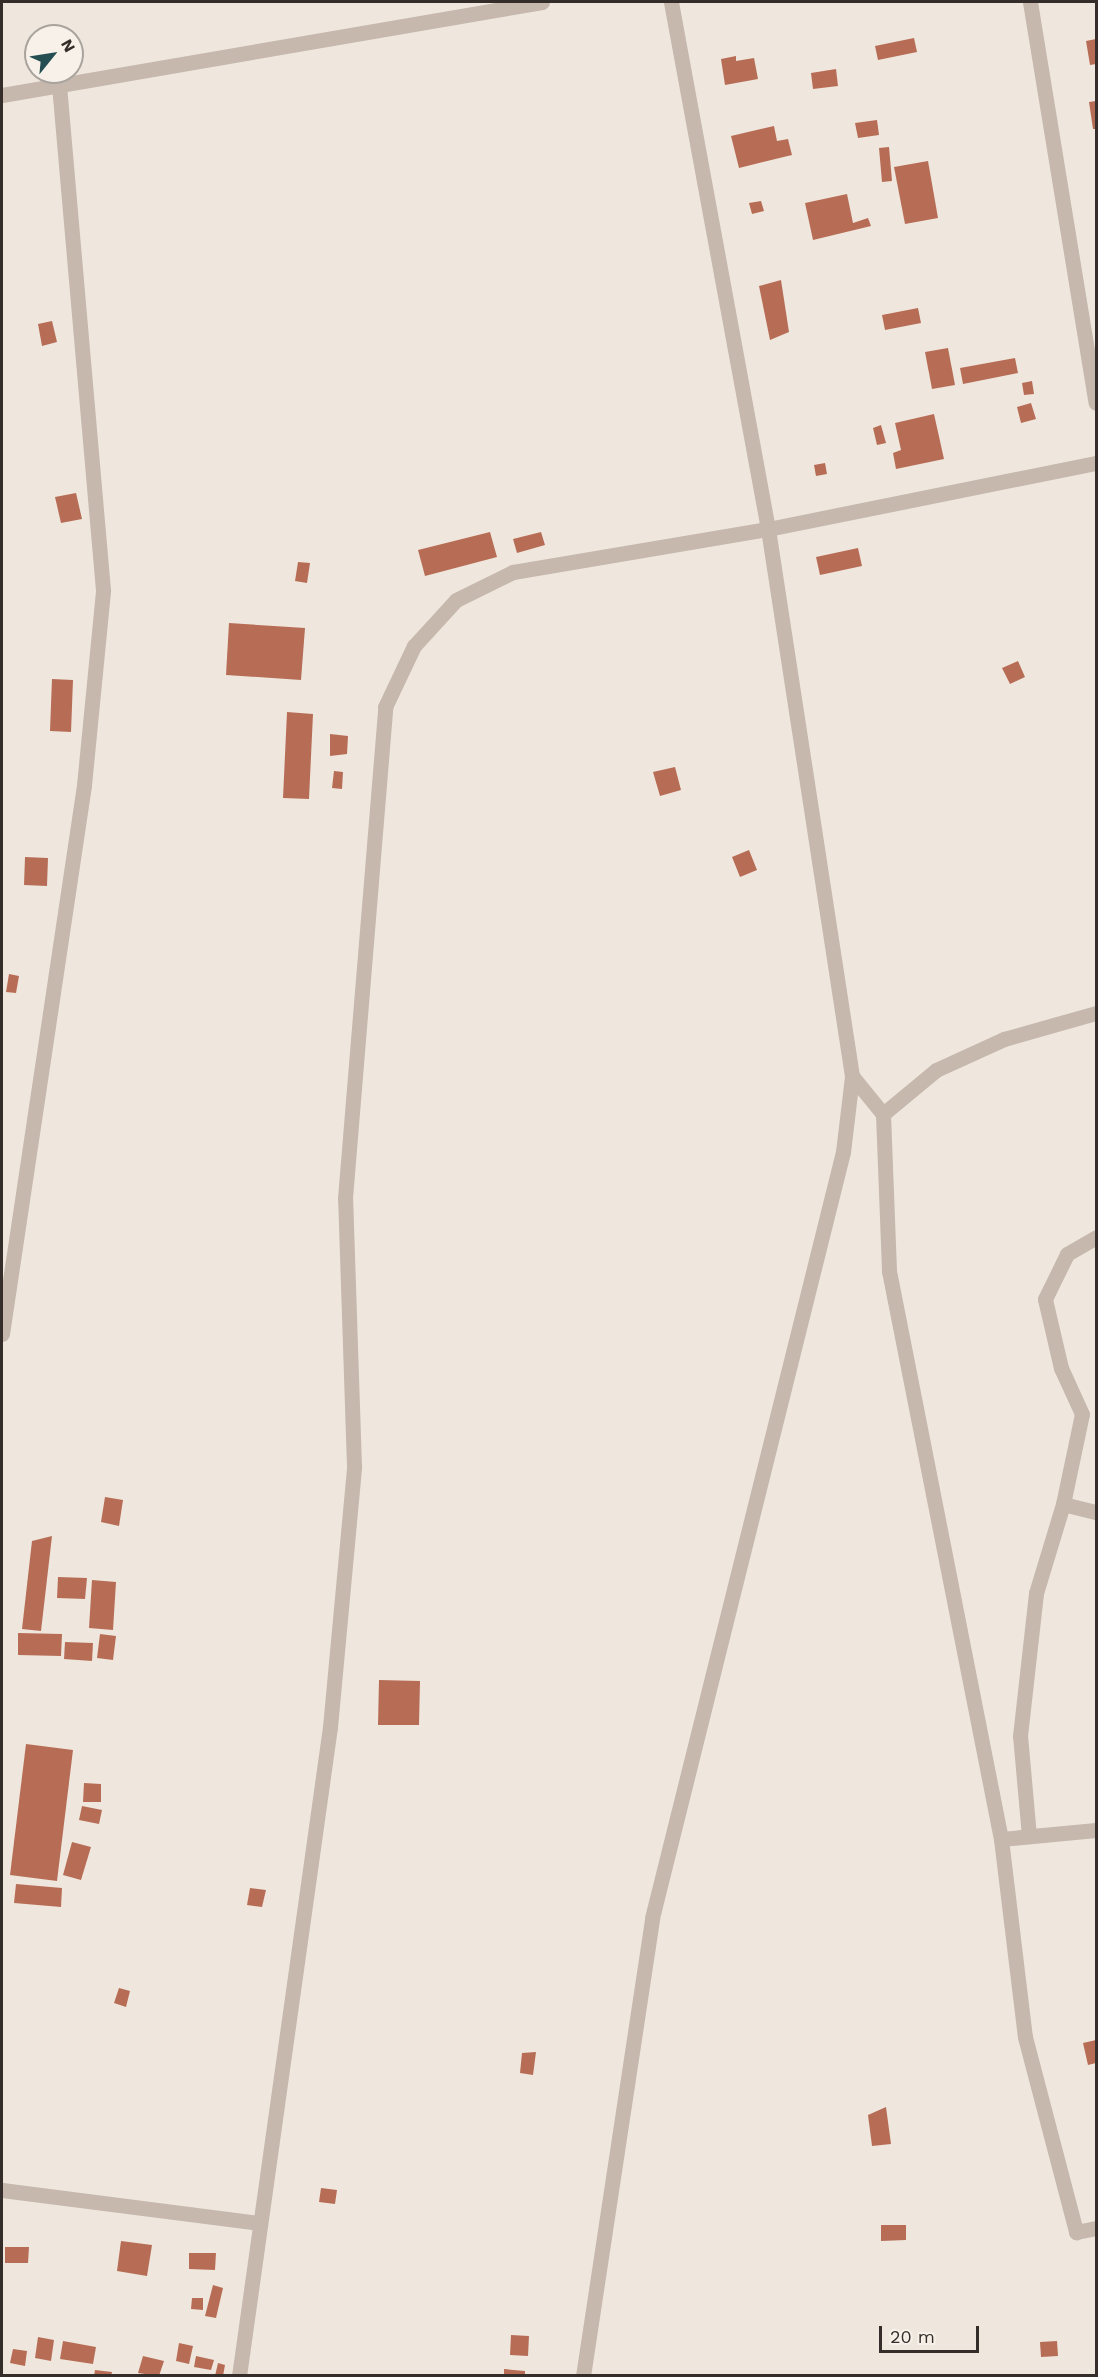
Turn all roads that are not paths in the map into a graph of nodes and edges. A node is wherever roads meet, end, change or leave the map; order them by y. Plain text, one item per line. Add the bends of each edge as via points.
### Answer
1 (542, 2) edge
2 (671, 2) edge
3 (1030, 2) edge
4 (59, 85) junction
5 (2, 94) edge
6 (1096, 403) edge
7 (1096, 463) edge
8 (768, 529) junction
9 (1096, 1013) edge
10 (852, 1076) junction
11 (883, 1114) junction
12 (1096, 1237) edge
13 (2, 1334) edge
14 (1063, 1504) junction
15 (1096, 1512) edge
16 (1096, 1830) edge
17 (1029, 1836) junction
18 (1000, 1839) junction
19 (2, 2190) edge
20 (259, 2223) junction
21 (1096, 2228) edge
22 (239, 2376) edge
23 (583, 2376) edge

1 - 4 street
2 - 8 street
3 - 6 street
4 - 5 street
4 - 13 street via 103,590 84,784
7 - 8 street
8 - 10 street
8 - 20 street via 513,572 456,600 414,646 385,707 345,1198 354,1466 330,1727
9 - 11 street via 1004,1039 936,1070
10 - 11 street
10 - 23 street via 843,1152 652,1918
11 - 18 street via 889,1271
12 - 14 street via 1067,1254 1045,1299 1061,1368 1082,1414
14 - 15 street
14 - 17 street via 1036,1593 1020,1737
16 - 17 street
17 - 18 street
18 - 21 street via 1025,2037 1076,2232
19 - 20 street
20 - 22 street

